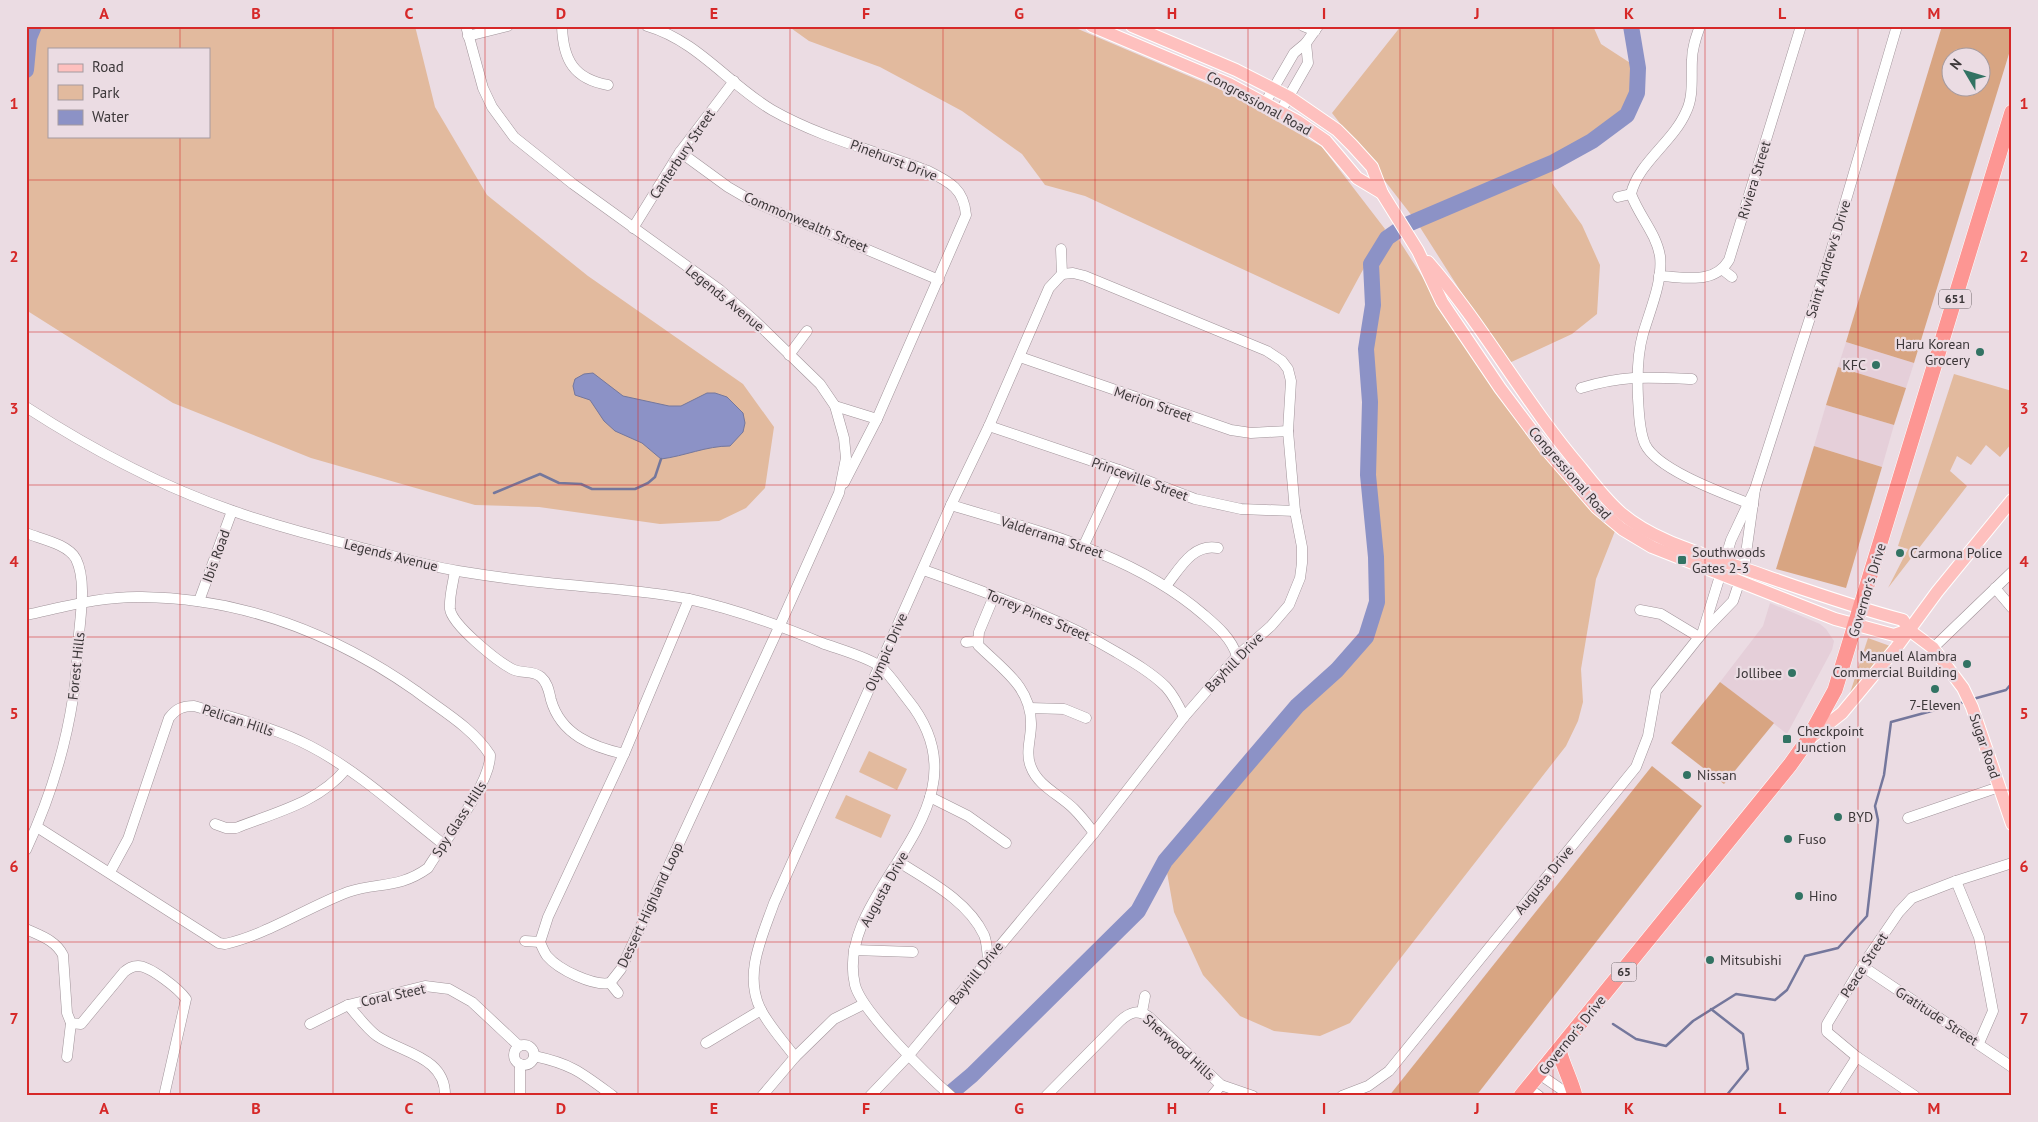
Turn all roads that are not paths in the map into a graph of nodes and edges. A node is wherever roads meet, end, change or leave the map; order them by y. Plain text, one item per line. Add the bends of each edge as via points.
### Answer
1 (508, 26) edge
2 (562, 26) edge
3 (647, 26) edge
4 (1092, 26) edge
5 (1132, 26) edge
6 (1303, 26) edge
7 (1700, 26) edge
8 (1801, 26) edge
9 (1897, 26) edge
10 (1316, 29) edge
11 (467, 31) edge
12 (1306, 43) junction
13 (734, 81) junction
14 (608, 85) dead end
15 (1272, 89) junction
16 (1288, 96) junction
17 (1265, 103) junction
18 (1280, 112) junction
19 (2012, 112) edge
20 (680, 152) junction
21 (1382, 193) junction
22 (1631, 194) junction
23 (1618, 197) dead end
24 (633, 228) junction
25 (1061, 249) dead end
26 (1417, 249) junction
27 (1723, 270) junction
28 (1062, 274) junction
29 (1659, 276) junction
30 (1732, 278) dead end
31 (939, 280) junction
32 (807, 331) dead end
33 (789, 355) junction
34 (1020, 357) junction
35 (1637, 376) junction
36 (1692, 379) dead end
37 (1581, 388) dead end
38 (26, 406) edge
39 (836, 406) junction
40 (878, 419) junction
41 (990, 426) junction
42 (1288, 431) junction
43 (1119, 470) junction
44 (839, 492) junction
45 (2012, 500) edge
46 (1750, 504) junction
47 (951, 505) junction
48 (232, 511) junction
49 (1295, 511) junction
50 (26, 533) edge
51 (1084, 545) junction
52 (1218, 548) dead end
53 (1725, 562) junction
54 (1744, 568) junction
55 (924, 570) junction
56 (455, 571) junction
57 (2012, 572) edge
58 (1721, 575) junction
59 (1739, 582) junction
60 (1166, 586) junction
61 (1995, 588) junction
62 (994, 596) junction
63 (689, 599) junction
64 (200, 601) junction
65 (82, 602) junction
66 (2012, 608) edge
67 (1640, 610) dead end
68 (1861, 610) junction
69 (26, 615) edge
70 (780, 625) junction
71 (1856, 625) junction
72 (1909, 630) junction
73 (1701, 635) junction
74 (977, 641) junction
75 (966, 642) dead end
76 (1933, 648) junction
77 (1237, 656) junction
78 (880, 666) junction
79 (1030, 708) junction
80 (1184, 717) junction
81 (1086, 718) dead end
82 (1807, 741) junction
83 (624, 754) junction
84 (346, 769) junction
85 (1999, 787) junction
86 (930, 798) junction
87 (1908, 818) dead end
88 (215, 824) dead end
89 (2012, 824) edge
90 (37, 827) junction
91 (1094, 833) junction
92 (442, 843) junction
93 (1006, 843) dead end
94 (26, 850) edge
95 (899, 862) junction
96 (2012, 863) edge
97 (110, 872) junction
98 (1956, 881) junction
99 (26, 929) edge
100 (525, 941) dead end
101 (540, 942) junction
102 (854, 950) junction
103 (913, 952) dead end
104 (988, 958) junction
105 (1862, 966) junction
106 (610, 983) junction
107 (618, 993) dead end
108 (1145, 996) dead end
109 (864, 1004) junction
110 (348, 1005) junction
111 (761, 1010) junction
112 (1142, 1012) junction
113 (71, 1023) junction
114 (310, 1024) dead end
115 (706, 1043) dead end
116 (1979, 1043) junction
117 (519, 1046) junction
118 (1559, 1050) junction
119 (909, 1055) junction
120 (534, 1056) junction
121 (1856, 1056) junction
122 (67, 1057) dead end
123 (795, 1057) junction
124 (520, 1064) junction
125 (2012, 1067) edge
126 (1539, 1074) junction
127 (1221, 1084) junction
128 (1529, 1093) edge
129 (164, 1096) edge
130 (445, 1096) edge
131 (520, 1096) edge
132 (613, 1096) edge
133 (762, 1096) edge
134 (870, 1096) edge
135 (951, 1096) edge
136 (1046, 1096) edge
137 (1212, 1096) edge
138 (1253, 1096) edge
139 (1342, 1096) edge
140 (1571, 1096) edge
141 (1575, 1096) edge
142 (1832, 1096) edge
143 (1915, 1096) edge

1 - 11 street
2 - 14 street via 566,53 579,73 585,79
3 - 13 street, Pinehurst Drive via 688,44
4 - 17 main road, Congressional Road via 1229,84
5 - 15 main road, Congressional Road via 1236,70
6 - 10 street
7 - 22 street via 1693,48 1693,77 1687,111 1680,125 1639,175
8 - 27 street, Riviera Street
9 - 46 street, Saint Andrew's Drive via 1826,268
10 - 12 street
11 - 24 street, Legends Avenue via 483,88 502,123 528,149
12 - 15 street via 1294,53
12 - 16 street via 1308,63
13 - 20 street, Canterbury Street
13 - 31 street, Pinehurst Drive via 791,121 928,171 962,194 966,215
15 - 16 main road, Congressional Road
15 - 17 street
16 - 18 street
16 - 21 main road, Congressional Road via 1337,130 1352,145 1372,167
17 - 18 main road, Congressional Road
18 - 21 main road, Congressional Road via 1326,141 1357,178
19 - 68 highway, Governor's Drive / 651
20 - 24 street, Canterbury Street
20 - 31 street, Commonwealth Street via 752,200
21 - 26 main road, Congressional Road
22 - 23 street
22 - 29 street via 1654,238 1660,257
24 - 33 street, Legends Avenue via 720,290
25 - 28 street
26 - 53 main road, Congressional Road via 1456,294 1555,438 1606,498 1630,519 1653,533
26 - 58 main road, Congressional Road via 1442,302 1500,388 1545,448 1597,508 1622,529 1652,547
27 - 29 street via 1705,278
27 - 30 street
28 - 34 street, Olympic Drive via 1049,288
28 - 42 street, Bayhill Drive via 1085,276 1276,356 1288,369 1290,381
29 - 35 street via 1642,338
31 - 40 street, Pinehurst Drive
32 - 33 street
33 - 39 street, Legends Avenue via 820,384
34 - 41 street, Olympic Drive
34 - 42 street, Merion Street via 1231,430 1251,433
35 - 36 street
35 - 37 street
35 - 46 street via 1641,427 1645,444 1653,455 1670,468
38 - 48 street, Legends Avenue via 103,453
39 - 40 street
39 - 44 street, Legends Avenue via 846,458
40 - 44 street, Pinehurst Drive
41 - 43 street, Princeville Street
41 - 47 street, Olympic Drive
42 - 49 street, Bayhill Drive
43 - 49 street, Princeville Street via 1220,506
43 - 51 street
44 - 70 street, Legends Avenue
45 - 72 main road, 65
46 - 53 street, Saint Andrew's Drive via 1731,540
46 - 54 street, Saint Andrew's Drive
47 - 51 street, Valderrama Street
47 - 55 street, Olympic Drive
48 - 56 street, Legends Avenue
48 - 64 street, Ibis Road
49 - 77 street, Bayhill Drive via 1302,547 1296,591 1280,616
50 - 65 street, Forest Hills via 63,547 75,557 80,568
51 - 60 street, Valderrama Street
52 - 60 street via 1207,546 1199,549
53 - 54 main road, Congressional Road
53 - 58 street, Saint Andrew's Drive
54 - 59 street, Saint Andrew's Drive
54 - 68 main road, Congressional Road
55 - 62 street, Torrey Pines Street
55 - 78 street, Olympic Drive
56 - 63 street, Legends Avenue
56 - 83 street via 450,609 461,628 514,670 535,673 542,678 549,688 557,714 581,739 598,748
57 - 61 street
58 - 59 main road, Congressional Road
58 - 73 street, Augusta Drive
59 - 71 main road, Congressional Road
59 - 73 street, Augusta Drive via 1733,601
60 - 77 street, Valderrama Street via 1226,635
61 - 66 street
61 - 76 street
62 - 74 street
62 - 80 street, Torrey Pines Street via 1070,626 1125,657 1166,687
63 - 70 street, Legends Avenue
63 - 83 street
64 - 65 street, Spy Glass Hills via 142,597
64 - 92 street, Spy Glass Hills via 240,608 294,625 344,647 399,679 460,723 486,748 490,755 487,774
65 - 69 street, Spy Glass Hills
65 - 90 street, Forest Hills via 74,697 67,731
67 - 73 street via 1661,614
68 - 71 highway, Governor's Drive / 65
68 - 72 main road, Sugar Road via 1903,620
70 - 78 street, Legends Avenue
70 - 106 street, Dessert Highland Loop via 621,969
71 - 72 main road via 1894,635
71 - 82 highway, Governor's Drive / 65 via 1834,690
72 - 76 main road, Sugar Road
72 - 82 main road, 65 via 1842,713
73 - 139 street, Augusta Drive via 1656,691 1636,767 1389,1071 1368,1086
74 - 75 street
74 - 79 street via 1020,686
76 - 85 main road, Sugar Road via 1963,688
77 - 80 street, Bayhill Drive
78 - 86 street, Augusta Drive via 923,722 930,740 933,759
78 - 111 street, Olympic Drive via 774,903 757,951 753,984
79 - 81 street via 1064,709
79 - 91 street via 1028,754 1034,774 1074,809
80 - 91 street, Bayhill Drive
82 - 118 highway, Governor's Drive / 65
83 - 101 street via 548,917
84 - 88 street via 330,787 311,799 236,828
84 - 92 street, Pelican Hills
84 - 97 street, Pelican Hills via 291,737 194,706 180,708 170,718 128,839
85 - 87 street
85 - 89 main road, Sugar Road
86 - 93 street via 968,816
86 - 95 street, Augusta Drive
90 - 94 street
90 - 97 street, Spy Glass Hills
91 - 104 street, Bayhill Drive
92 - 97 street, Spy Glass Hills via 428,868 414,877 350,891 225,944
95 - 102 street, Augusta Drive via 871,907
95 - 104 street via 944,890 975,920 984,936
96 - 98 street, Peace Street
98 - 105 street, Peace Street via 1912,898
98 - 116 street via 1979,937 1993,1011
99 - 113 street via 50,940 63,955 67,1013
100 - 101 street
101 - 106 street, Dessert Highland Loop via 546,955 555,963 590,982
102 - 103 street
102 - 109 street, Augusta Drive via 854,982
104 - 119 street, Bayhill Drive
105 - 116 street, Gratitude Street
105 - 121 street, Peace Street via 1826,1028
106 - 107 street
108 - 112 street
109 - 119 street, Augusta Drive
109 - 123 street via 834,1019
110 - 114 street, Coral Steet
110 - 117 street, Coral Steet via 425,986 449,989 472,1002
110 - 130 street via 377,1036 433,1065 445,1086
111 - 115 street
111 - 123 street, Olympic Drive
112 - 127 street, Sherwood Hills
112 - 136 street, Sherwood Hills via 1128,1014
113 - 122 street
113 - 129 street via 80,1024 131,967 140,965 179,988 186,999
116 - 125 street, Gratitude Street
117 - 120 street via 523,1044 531,1048
117 - 124 street via 514,1058
118 - 126 highway, Governor's Drive / 65
118 - 141 highway
119 - 134 street, Bayhill Drive
119 - 135 street, Augusta Drive
120 - 124 street via 529,1063
120 - 132 street via 574,1067
121 - 142 street
121 - 143 street, Peace Street
123 - 133 street
124 - 131 street
126 - 128 highway, Governor's Drive / 65
126 - 140 street
127 - 137 street
127 - 138 street, Sherwood Hills

